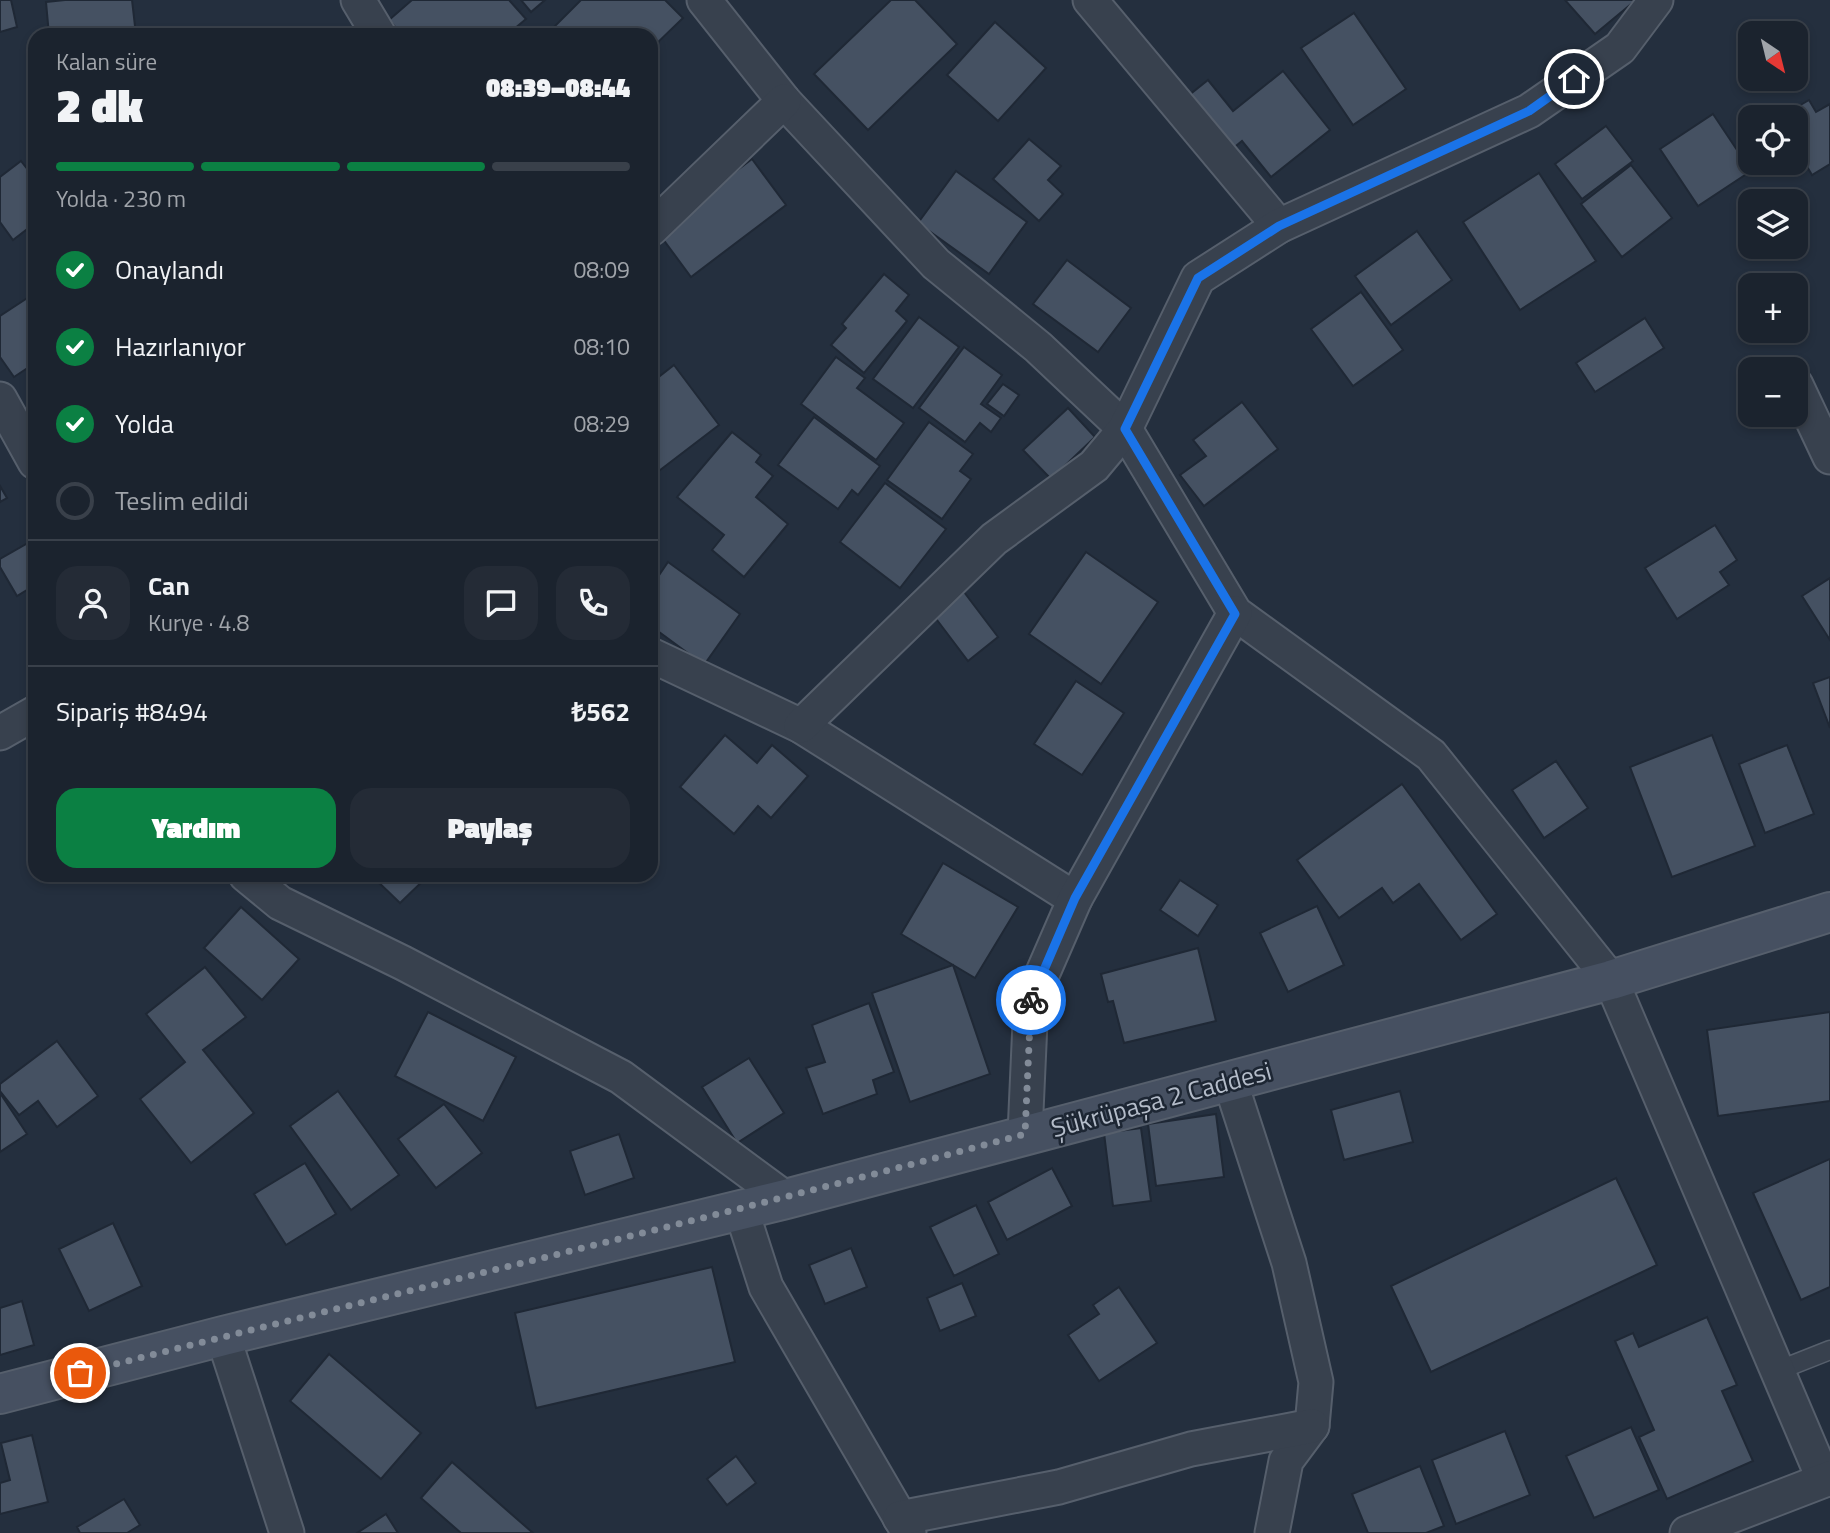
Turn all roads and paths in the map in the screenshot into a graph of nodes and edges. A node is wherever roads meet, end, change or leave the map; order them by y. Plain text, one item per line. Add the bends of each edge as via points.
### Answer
1 (358, 0) edge
2 (704, 0) edge
3 (1090, 0) edge
4 (1656, 0) edge
5 (376, 28) edge
6 (783, 101) junction
7 (658, 222) edge
8 (1279, 226) junction
9 (0, 399) edge
10 (1808, 411) edge
11 (1125, 429) junction
12 (28, 449) edge
13 (1830, 457) edge
14 (1235, 614) junction
15 (658, 658) edge
16 (28, 717) edge
17 (801, 726) junction
18 (0, 733) edge
19 (254, 882) edge
20 (1075, 898) junction
21 (1830, 912) edge
22 (1611, 980) junction
23 (1230, 1081) junction
24 (1025, 1134) junction
25 (786, 1199) junction
26 (741, 1209) junction
27 (223, 1336) junction
28 (1830, 1350) edge
29 (1777, 1371) junction
30 (0, 1394) edge
31 (1312, 1426) junction
32 (1827, 1479) edge
33 (905, 1525) edge
34 (287, 1533) edge
35 (1272, 1533) edge
36 (1687, 1533) edge

1 - 5 street
2 - 6 street
3 - 8 street
4 - 8 street via 1619,48 1529,111
6 - 7 street
6 - 11 street via 936,264 1038,347
8 - 11 street via 1198,278
9 - 12 street
10 - 13 street
11 - 14 street
11 - 17 street via 1094,466 994,539
14 - 20 street
14 - 22 street via 1431,755
15 - 17 street
16 - 18 street
17 - 20 street
19 - 25 street via 280,903 621,1077
20 - 24 street via 1031,1000
21 - 22 main road, Şükrüpaşa 2 Caddesi
22 - 23 main road, Şükrüpaşa 2 Caddesi
22 - 29 street
23 - 24 main road, Şükrüpaşa 2 Caddesi
23 - 31 street via 1289,1263 1316,1382
24 - 25 main road, Şükrüpaşa 2 Caddesi
25 - 26 main road, Şükrüpaşa 2 Caddesi
26 - 27 main road, Şükrüpaşa 2 Caddesi
26 - 33 street via 766,1287
27 - 30 main road, Şükrüpaşa 2 Caddesi
27 - 34 street
28 - 29 lane
29 - 32 street
31 - 33 street via 1191,1449
31 - 35 street via 1286,1461
32 - 36 street

